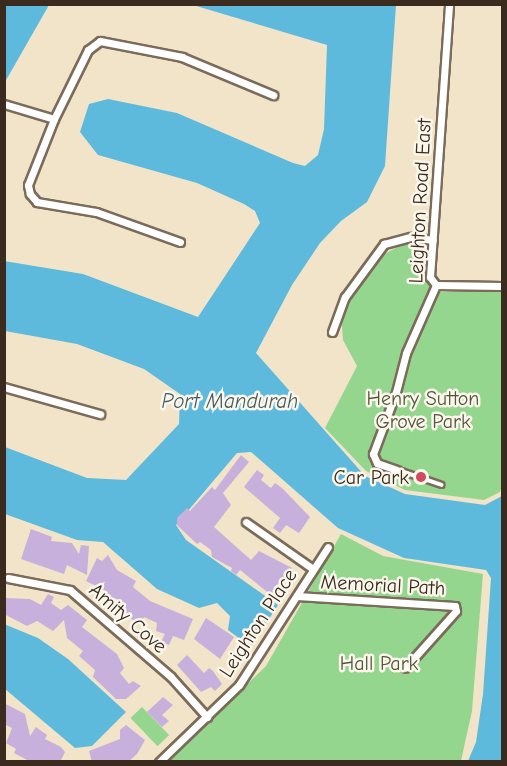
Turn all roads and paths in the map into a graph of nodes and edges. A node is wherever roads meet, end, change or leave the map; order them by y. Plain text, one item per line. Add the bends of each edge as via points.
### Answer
1 (449, 4) edge
2 (273, 95) dead end
3 (4, 104) edge
4 (54, 119) junction
5 (433, 240) junction
6 (180, 242) dead end
7 (436, 285) junction
8 (502, 286) edge
9 (332, 332) dead end
10 (4, 387) edge
11 (100, 414) dead end
12 (397, 470) joint
13 (442, 485) dead end
14 (246, 522) dead end
15 (328, 547) dead end
16 (313, 569) junction
17 (8, 578) dead end
18 (297, 596) junction
19 (405, 668) dead end
20 (207, 717) junction
21 (159, 762) edge

1 - 5 street, Leighton Road East
2 - 4 street via 182,57 100,41 88,50
3 - 4 street
4 - 6 street via 27,185 37,202 96,212
5 - 7 street, Leighton Road East via 430,277
5 - 9 street via 411,237 384,244 345,297
7 - 8 street
7 - 12 street, Leighton Road East via 406,352 373,454 377,463
10 - 11 street
12 - 13 lane, Leighton Road East
14 - 16 street
15 - 16 street, Leighton Place
16 - 18 street, Leighton Place
17 - 20 street, Amity Cove via 70,590 93,606 171,677
18 - 19 street, Memorial Path via 455,606 456,611
18 - 20 street, Leighton Place via 239,686
20 - 21 street, Leighton Place

